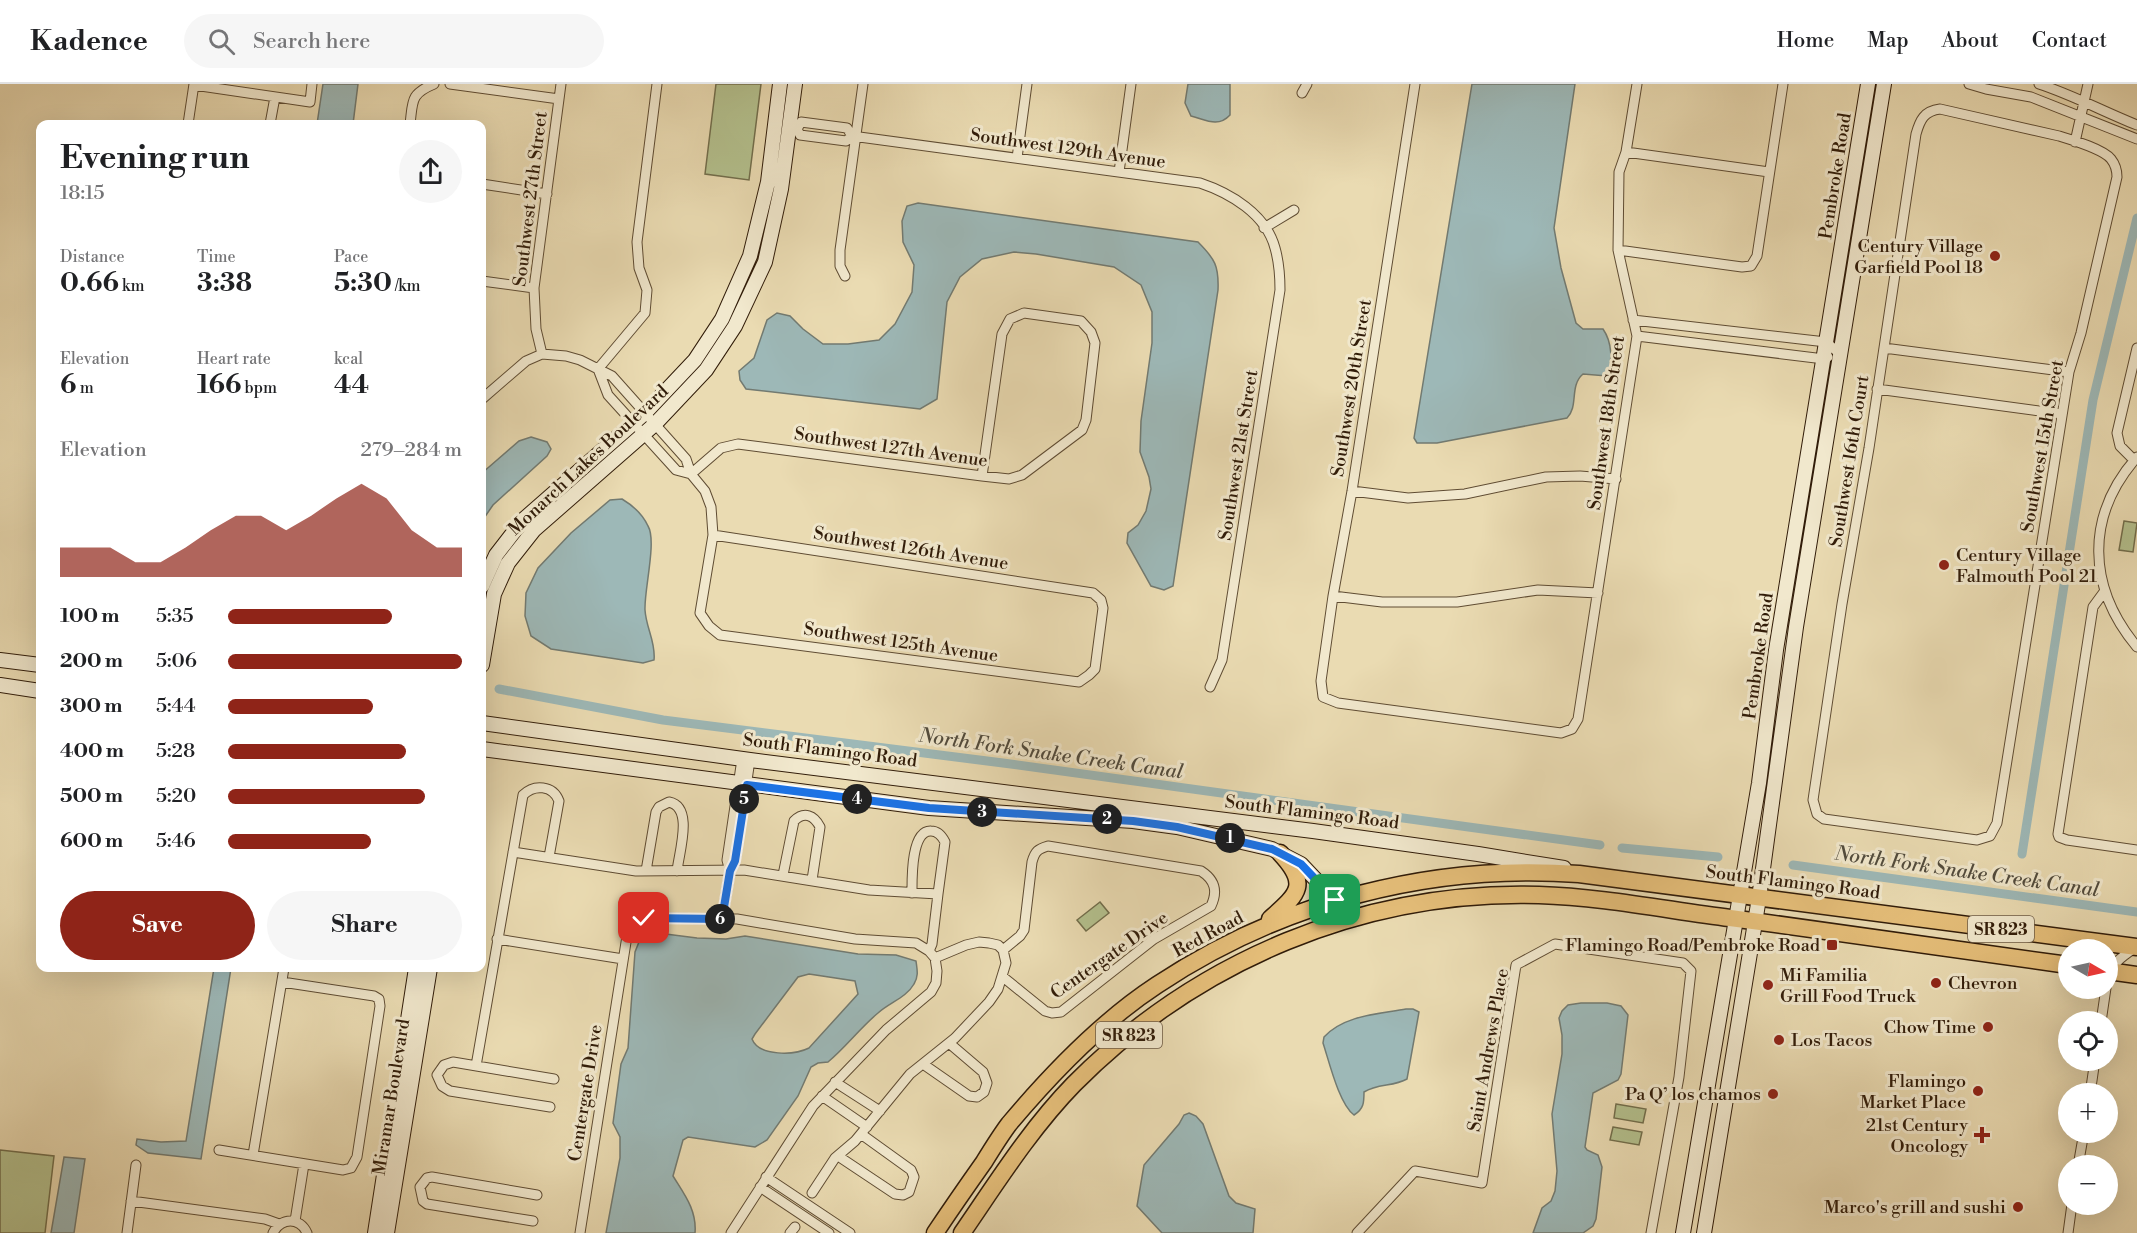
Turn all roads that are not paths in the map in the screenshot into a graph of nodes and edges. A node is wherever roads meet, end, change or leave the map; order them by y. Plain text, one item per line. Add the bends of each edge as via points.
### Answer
1 (194, 84) edge
2 (312, 84) edge
3 (434, 84) edge
4 (450, 84) edge
5 (561, 84) edge
6 (657, 84) edge
7 (780, 84) edge
8 (795, 84) edge
9 (863, 84) edge
10 (1027, 84) edge
11 (1131, 84) edge
12 (1415, 84) edge
13 (1637, 84) edge
14 (1783, 84) edge
15 (1868, 84) edge
16 (1884, 84) edge
17 (1969, 84) edge
18 (1993, 84) edge
19 (2039, 84) edge
20 (2088, 84) edge
21 (2022, 94) junction
22 (275, 97) junction
23 (559, 99) junction
24 (2084, 101) junction
25 (2082, 116) junction
26 (189, 120) edge
27 (271, 120) edge
28 (410, 120) edge
29 (2137, 125) edge
30 (793, 128) junction
31 (854, 136) junction
32 (2137, 139) edge
33 (2075, 142) junction
34 (1626, 152) junction
35 (1017, 158) junction
36 (1119, 172) junction
37 (1769, 172) junction
38 (486, 185) edge
39 (547, 194) junction
40 (1294, 210) dead end
41 (1264, 228) junction
42 (1618, 250) junction
43 (845, 276) dead end
44 (486, 282) edge
45 (534, 288) junction
46 (1634, 320) junction
47 (1637, 336) junction
48 (1826, 342) junction
49 (1884, 348) junction
50 (2137, 348) edge
51 (542, 354) junction
52 (1840, 354) junction
53 (1824, 359) junction
54 (598, 369) junction
55 (2069, 372) junction
56 (1877, 389) junction
57 (486, 396) edge
58 (645, 413) junction
59 (2062, 414) junction
60 (634, 423) junction
61 (655, 424) junction
62 (644, 434) junction
63 (2136, 458) edge
64 (691, 474) junction
65 (982, 476) junction
66 (1616, 480) junction
67 (1352, 491) junction
68 (713, 535) junction
69 (1789, 572) junction
70 (1804, 574) junction
71 (486, 577) edge
72 (1598, 592) junction
73 (2104, 592) junction
74 (1334, 596) junction
75 (486, 641) edge
76 (2137, 647) edge
77 (0, 660) edge
78 (36, 664) edge
79 (1089, 675) joint
80 (0, 685) edge
81 (1210, 687) dead end
82 (36, 690) edge
83 (1323, 697) joint
84 (486, 724) edge
85 (486, 750) edge
86 (746, 759) junction
87 (742, 785) junction
88 (1990, 836) joint
89 (2137, 850) edge
90 (513, 852) junction
91 (1280, 853) junction
92 (549, 857) junction
93 (646, 871) junction
94 (677, 871) junction
95 (730, 871) junction
96 (783, 875) junction
97 (1607, 876) junction
98 (812, 880) junction
99 (912, 894) junction
100 (938, 894) junction
101 (1739, 895) junction
102 (1759, 898) junction
103 (1335, 900) junction
104 (1359, 916) junction
105 (722, 919) junction
106 (1735, 919) junction
107 (1755, 921) junction
108 (1262, 928) junction
109 (497, 939) junction
110 (2137, 947) edge
111 (1004, 950) junction
112 (932, 954) junction
113 (623, 959) junction
114 (2118, 960) edge
115 (2058, 965) edge
116 (283, 972) edge
117 (415, 972) edge
118 (429, 972) edge
119 (2118, 975) edge
120 (2137, 975) edge
121 (1003, 977) junction
122 (282, 982) junction
123 (948, 1043) junction
124 (923, 1064) junction
125 (476, 1066) junction
126 (554, 1079) dead end
127 (835, 1082) junction
128 (822, 1096) junction
129 (550, 1107) dead end
130 (880, 1111) junction
131 (864, 1130) junction
132 (219, 1150) dead end
133 (253, 1155) junction
134 (838, 1156) junction
135 (304, 1164) junction
136 (136, 1165) dead end
137 (766, 1177) junction
138 (760, 1187) junction
139 (812, 1193) dead end
140 (537, 1195) dead end
141 (131, 1201) junction
142 (2070, 1215) edge
143 (295, 1221) junction
144 (533, 1221) dead end
145 (279, 1224) junction
146 (307, 1232) edge
147 (127, 1233) edge
148 (273, 1233) edge
149 (318, 1233) edge
150 (375, 1233) edge
151 (387, 1233) edge
152 (580, 1233) edge
153 (730, 1233) edge
154 (829, 1233) edge
155 (850, 1233) edge
156 (935, 1233) edge
157 (962, 1233) edge
158 (1357, 1233) edge
159 (1651, 1233) edge
160 (1683, 1233) edge
161 (1704, 1233) edge
162 (2068, 1233) edge

1 - 22 street
1 - 26 street
2 - 22 street via 310,102
3 - 28 street via 413,98
4 - 23 street
5 - 23 street, Southwest 27th Street
6 - 54 street via 637,242 639,268 647,290 645,314
7 - 58 main road, Monarch Lakes Boulevard via 768,182 750,256 722,319 695,360
8 - 30 main road, Monarch Lakes Boulevard
9 - 31 street
10 - 35 street
11 - 36 street
12 - 67 street, Southwest 20th Street
13 - 34 street, Southwest 18th Street
14 - 37 street
15 - 48 main road, Pembroke Road
16 - 52 main road, Pembroke Road
17 - 21 street
18 - 21 street
19 - 24 street
20 - 24 street
21 - 25 street
22 - 27 street
23 - 39 street, Southwest 27th Street
24 - 25 street
24 - 29 street
25 - 32 street
25 - 33 street
30 - 31 street, Southwest 129th Avenue via 800,135 846,141
30 - 61 main road, Monarch Lakes Boulevard via 765,262 735,326 706,370
31 - 35 street, Southwest 129th Avenue
31 - 43 street via 840,249 840,266
33 - 49 street, Southwest 16th Court via 1940,109 1925,114 1916,134
33 - 55 street, Southwest 15th Street via 2105,154 2111,159 2117,177
34 - 37 street
34 - 42 street, Southwest 18th Street via 1619,172
35 - 36 street, Southwest 129th Avenue
36 - 41 street, Southwest 129th Avenue via 1220,189 1252,212
37 - 42 street via 1757,256 1751,266
38 - 39 street
39 - 45 street, Southwest 27th Street
40 - 41 street
41 - 81 street, Southwest 21st Street via 1275,245 1280,290 1222,660
42 - 46 street, Southwest 18th Street
44 - 45 street
45 - 51 street, Southwest 27th Street
46 - 47 street, Southwest 18th Street
46 - 48 street
47 - 53 street
47 - 66 street, Southwest 18th Street
48 - 52 street
48 - 53 main road, Pembroke Road
49 - 55 street
49 - 56 street, Southwest 16th Court
50 - 63 street via 2117,433 2120,446
51 - 54 street via 567,356
51 - 57 street via 526,361
52 - 53 street
52 - 70 main road, Pembroke Road
53 - 69 main road, Pembroke Road
54 - 58 street via 612,376
54 - 60 street via 608,395
55 - 59 street, Southwest 15th Street
56 - 59 street
56 - 88 street, Southwest 16th Court via 1814,809 1824,819 1838,822 1977,840
58 - 60 main road, Monarch Lakes Boulevard
58 - 61 street
59 - 88 street, Southwest 15th Street via 1997,823
60 - 62 street
60 - 71 main road, Monarch Lakes Boulevard via 523,520 496,555
61 - 62 main road, Monarch Lakes Boulevard
61 - 64 street via 686,459
62 - 64 street via 676,470
62 - 75 main road, Monarch Lakes Boulevard via 534,530 508,563 494,594
63 - 73 street via 2111,496 2103,519 2098,568
64 - 65 street, Southwest 127th Avenue via 721,448 738,444
64 - 68 street via 705,491 711,507
65 - 65 street, Southwest 127th Avenue via 1002,334 1010,319 1024,313 1081,321 1095,343 1082,430 1022,475 1009,479
66 - 67 street via 1546,477 1465,494 1408,498
66 - 72 street, Southwest 18th Street
67 - 74 street, Southwest 20th Street
68 - 79 street, Southwest 126th Avenue via 1093,593 1103,608 1095,669
68 - 79 street, Southwest 125th Avenue via 700,613 720,635 1067,681 1079,682
69 - 70 main road
69 - 101 main road, Pembroke Road
70 - 102 main road, Pembroke Road
72 - 74 street via 1538,590 1457,602 1382,602
72 - 83 street, Southwest 18th Street via 1578,719 1572,729 1561,733 1338,703
73 - 76 street via 2123,630
73 - 89 street via 2093,606 2059,837
74 - 83 street, Southwest 20th Street via 1321,681
77 - 78 main road
80 - 82 main road
84 - 86 main road, South Flamingo Road
85 - 87 main road, South Flamingo Road
86 - 87 street
86 - 97 main road, South Flamingo Road via 1478,854
87 - 91 main road, South Flamingo Road via 929,808 1133,821 1220,835
87 - 95 street via 734,837 735,861
90 - 92 street
90 - 92 street via 523,795 538,787 551,790 559,801
90 - 109 street
91 - 103 main road, South Flamingo Road via 1301,864
91 - 108 highway via 1297,877 1297,890
92 - 93 street
93 - 94 street
93 - 94 street via 656,812 669,802 678,805 684,819
94 - 95 street
95 - 96 street
95 - 105 street
96 - 98 street
96 - 98 street via 794,821 811,816 820,827
97 - 101 highway, South Flamingo Road / SR 823
97 - 103 highway, Red Road / SR 823 via 1490,872 1411,882
98 - 99 street
99 - 100 street
99 - 100 street via 916,844 923,831 930,831 942,836 945,842
100 - 112 street
101 - 102 highway, South Flamingo Road / SR 823
101 - 106 main road, Pembroke Road
102 - 107 main road, Pembroke Road
102 - 110 highway, South Flamingo Road / SR 823
103 - 104 main road, South Flamingo Road
103 - 108 highway, Red Road / SR 823
104 - 106 highway, SR 823 via 1490,896 1540,895
104 - 157 highway, SR 823 via 1259,952 1209,978 1140,1025 1073,1085 1026,1141
105 - 112 street, Centergate Drive via 855,939 916,943
105 - 113 street, Centergate Drive via 644,918 630,927
106 - 107 highway, SR 823
106 - 160 main road, Pembroke Road
107 - 115 highway, SR 823
107 - 161 main road, Pembroke Road
108 - 156 highway, Red Road / SR 823 via 1196,960 1156,985 1059,1068 1008,1126
109 - 113 street
109 - 125 street
110 - 114 street
111 - 112 street via 979,942
111 - 121 street
111 - 121 street, Centergate Drive via 1024,930 1032,862 1039,848 1048,846 1201,871 1214,885 1211,906 1154,939 1061,1012 1045,1011
112 - 127 street via 937,971 931,992 886,1030
113 - 152 street, Centergate Drive
116 - 122 street
117 - 150 main road, Miramar Boulevard
118 - 151 main road, Miramar Boulevard
119 - 120 highway
121 - 123 street via 989,1002
122 - 133 street
122 - 135 street via 374,996 380,1006 357,1156 351,1168 343,1170
123 - 124 street
123 - 124 street via 983,1072 987,1083 984,1092 977,1097 969,1096
124 - 130 street
125 - 126 street
125 - 129 street via 453,1062 444,1065 437,1075 438,1081 450,1092
127 - 128 street
127 - 130 street
128 - 131 street
128 - 137 street
130 - 131 street
131 - 134 street
131 - 134 street via 911,1170 914,1177 909,1191 895,1194
132 - 133 street
133 - 135 street
134 - 139 street
135 - 143 street
136 - 141 street
137 - 138 street
137 - 155 street
138 - 153 street
138 - 154 street
140 - 144 street via 432,1178 420,1187 423,1201 428,1204
141 - 145 street
141 - 147 street
142 - 162 street
143 - 145 street
143 - 146 street
145 - 148 street
146 - 149 street
158 - 159 street, Saint Andrews Place via 1415,1171 1482,1183 1516,965 1554,944 1683,963 1691,971 1678,1077

